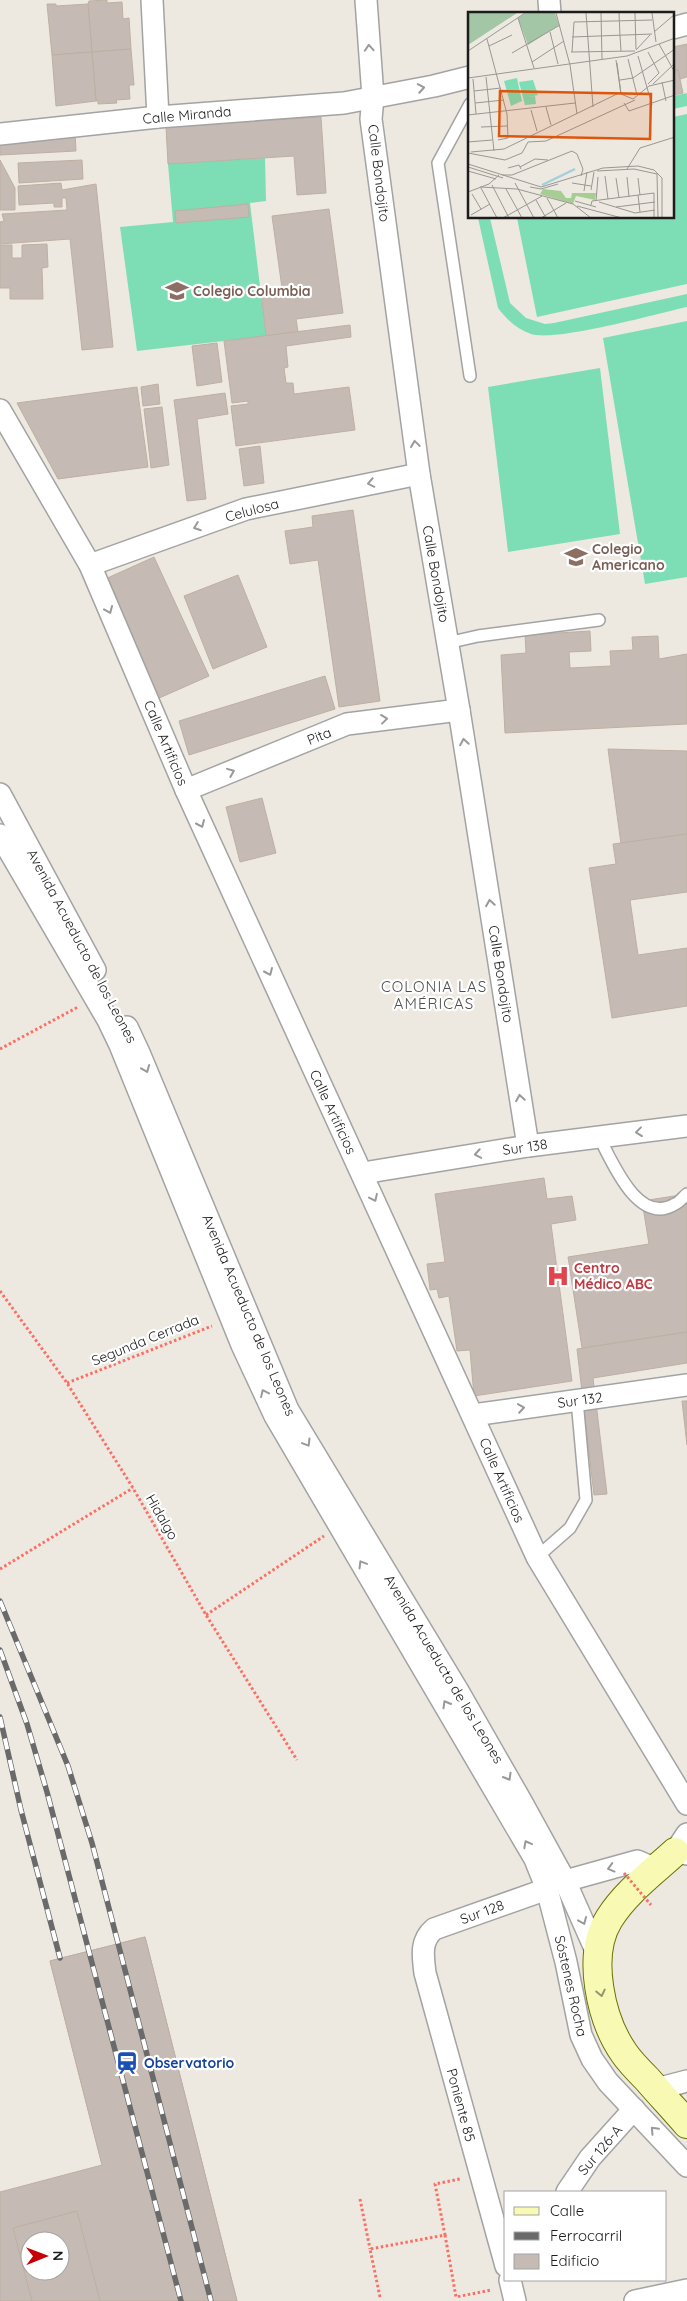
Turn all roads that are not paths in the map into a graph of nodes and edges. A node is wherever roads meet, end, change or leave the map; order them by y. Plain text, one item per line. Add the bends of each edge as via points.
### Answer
1 (152, 0) edge
2 (366, 0) edge
3 (687, 24) edge
4 (674, 28) edge
5 (468, 78) edge
6 (373, 97) junction
7 (468, 108) edge
8 (158, 117) junction
9 (0, 134) edge
10 (470, 376) dead end
11 (0, 410) edge
12 (419, 474) junction
13 (90, 565) junction
14 (599, 620) dead end
15 (447, 643) junction
16 (459, 710) junction
17 (186, 790) junction
18 (0, 794) edge
19 (0, 835) edge
20 (687, 1126) edge
21 (599, 1137) junction
22 (528, 1146) junction
23 (363, 1174) junction
24 (687, 1194) edge
25 (687, 1385) edge
26 (577, 1400) junction
27 (473, 1415) junction
28 (537, 1556) junction
29 (687, 1804) edge
30 (676, 1852) edge
31 (556, 1885) junction
32 (423, 1944) joint
33 (597, 1953) junction
34 (687, 2081) edge
35 (656, 2089) junction
36 (634, 2109) junction
37 (687, 2124) edge
38 (687, 2166) edge
39 (568, 2191) edge
40 (504, 2258) edge
41 (687, 2290) edge
42 (635, 2301) edge

1 - 8 street
6 -> 2 street, Calle Bondojito
3 - 4 street
6 -> 5 street, Calle Miranda
6 - 8 street, Calle Miranda via 344,103
12 -> 6 street, Calle Bondojito via 371,119
7 - 10 lane via 438,167
8 - 9 street, Calle Miranda
11 - 13 street, Calle Artificios
12 -> 13 street, Celulosa via 246,509
12 - 15 street, Calle Bondojito
13 -> 17 street, Calle Artificios
14 - 15 lane
15 - 16 street, Calle Bondojito
17 -> 16 street, Pita via 347,724
22 -> 16 street, Calle Bondojito
17 -> 23 street, Calle Artificios
18 -> 31 street, Avenida Acueducto de los Leones via 140,1055 288,1410 458,1691
31 -> 19 street, Avenida Acueducto de los Leones via 526,1840 275,1416 120,1045
20 -> 21 street, Sur 138
21 - 22 street, Sur 138
21 - 24 lane via 632,1194 643,1204 654,1208 675,1205
22 -> 23 street, Sur 138
23 -> 27 street, Calle Artificios
25 - 26 street, Sur 132
27 -> 26 street, Sur 132
26 - 28 lane via 586,1500 570,1528
27 - 28 street, Calle Artificios
28 - 29 street, Calle Artificios
30 -> 31 street, Sur 128
30 - 33 main road via 628,1894 616,1909 607,1922
31 - 32 street, Sur 128 via 434,1929
31 -> 33 street, Avenida Acueducto de los Leones
31 - 36 street, Sóstenes Rocha via 580,2034 592,2060
32 - 40 street, Poniente 85 via 425,1973
33 -> 35 main road via 599,1989 608,2023 624,2054
34 - 35 street
35 - 37 main road
38 -> 36 street, Sóstenes Rocha
36 - 39 street, Sur 126-A via 590,2158
41 - 42 street

